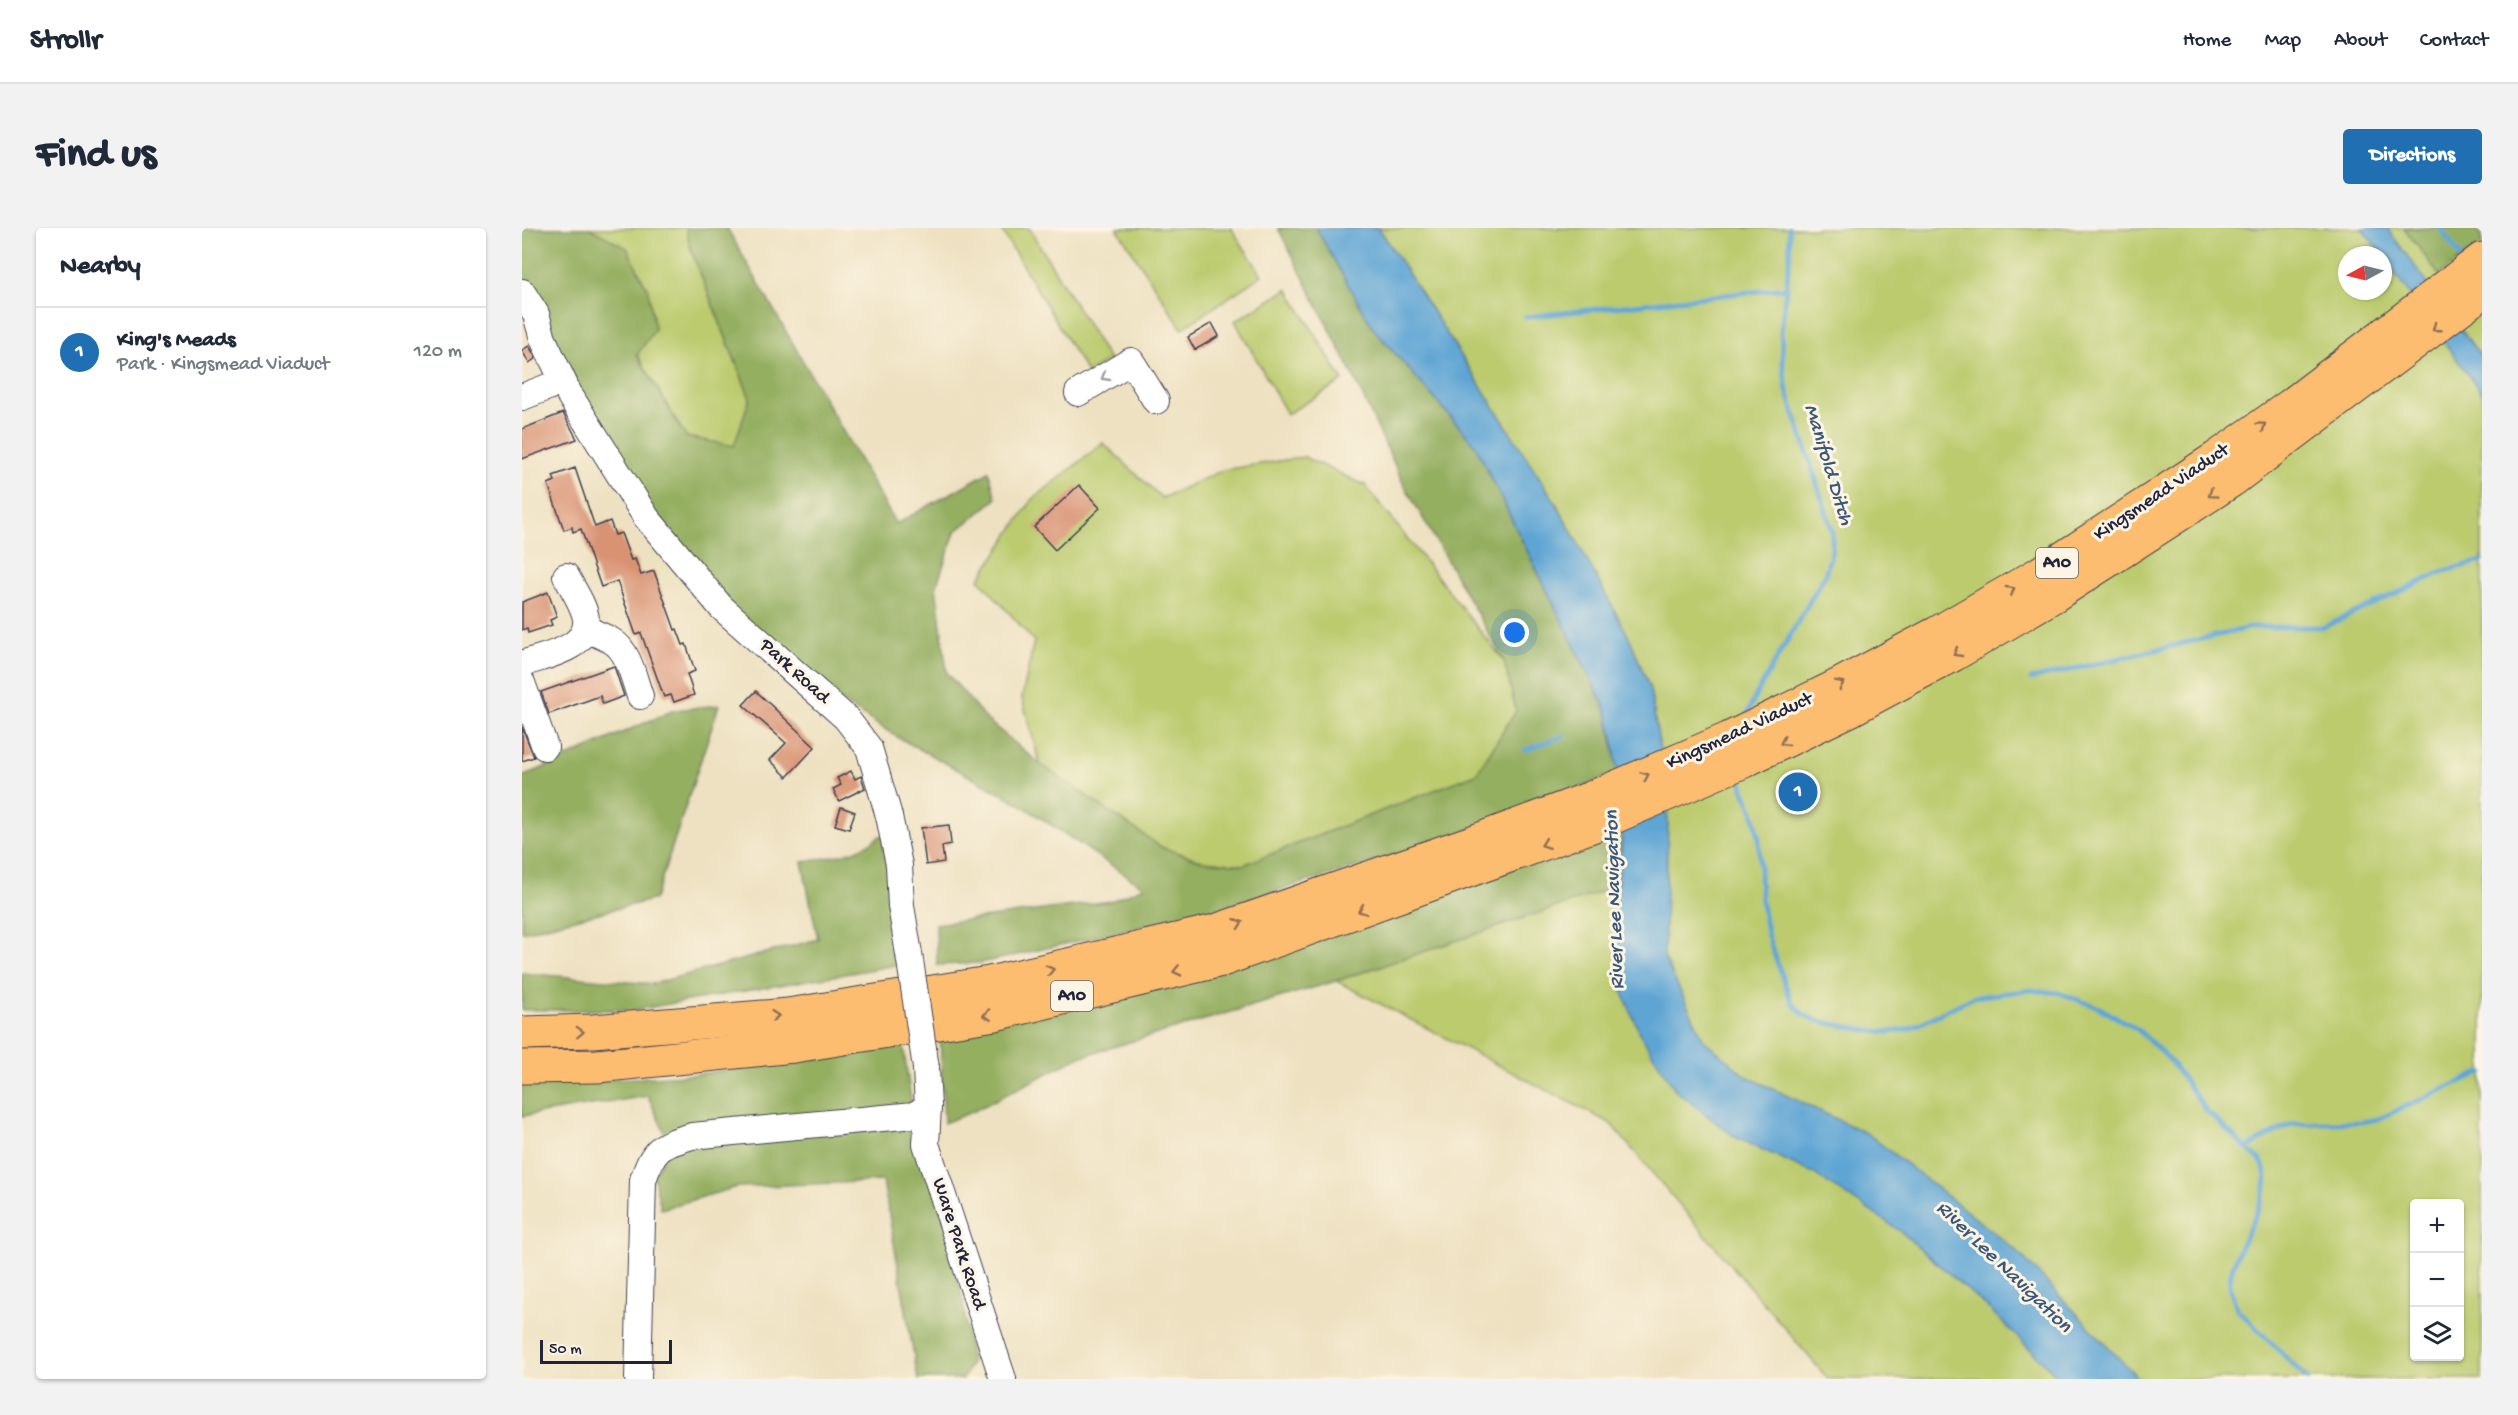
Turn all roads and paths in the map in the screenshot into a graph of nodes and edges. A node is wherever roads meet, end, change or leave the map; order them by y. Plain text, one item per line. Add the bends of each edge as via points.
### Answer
1 (2482, 258) edge
2 (522, 292) edge
3 (2482, 292) edge
4 (548, 387) dead end
5 (1078, 393) dead end
6 (522, 398) edge
7 (1156, 401) dead end
8 (566, 576) dead end
9 (586, 629) junction
10 (522, 664) edge
11 (522, 683) edge
12 (640, 696) dead end
13 (544, 747) dead end
14 (1595, 811) junction
15 (522, 1033) edge
16 (522, 1067) edge
17 (928, 1107) junction
18 (638, 1379) edge
19 (1003, 1379) edge

14 -> 1 highway, Kingsmead Viaduct / A10 via 1937,633 2040,573 2216,459
2 - 17 street, Park Road, bridge via 536,314 543,339 570,396 646,517 721,607 846,718 869,748 899,865
3 -> 14 highway, Kingsmead Viaduct / A10 via 2231,481 2055,595 1953,655 1744,761
4 - 6 street
7 -> 5 street via 1131,361
8 - 9 street via 584,611
9 - 10 street via 576,643
9 - 12 street via 619,646
11 - 13 street
15 -> 14 highway, A10 via 788,1015 989,983 1215,932 1478,840
14 -> 16 highway, A10 via 1222,960 995,1014 794,1046 597,1066
17 - 18 street via 914,1115 692,1136 667,1143 651,1158 643,1180
17 - 19 street, Ware Park Road via 926,1144

